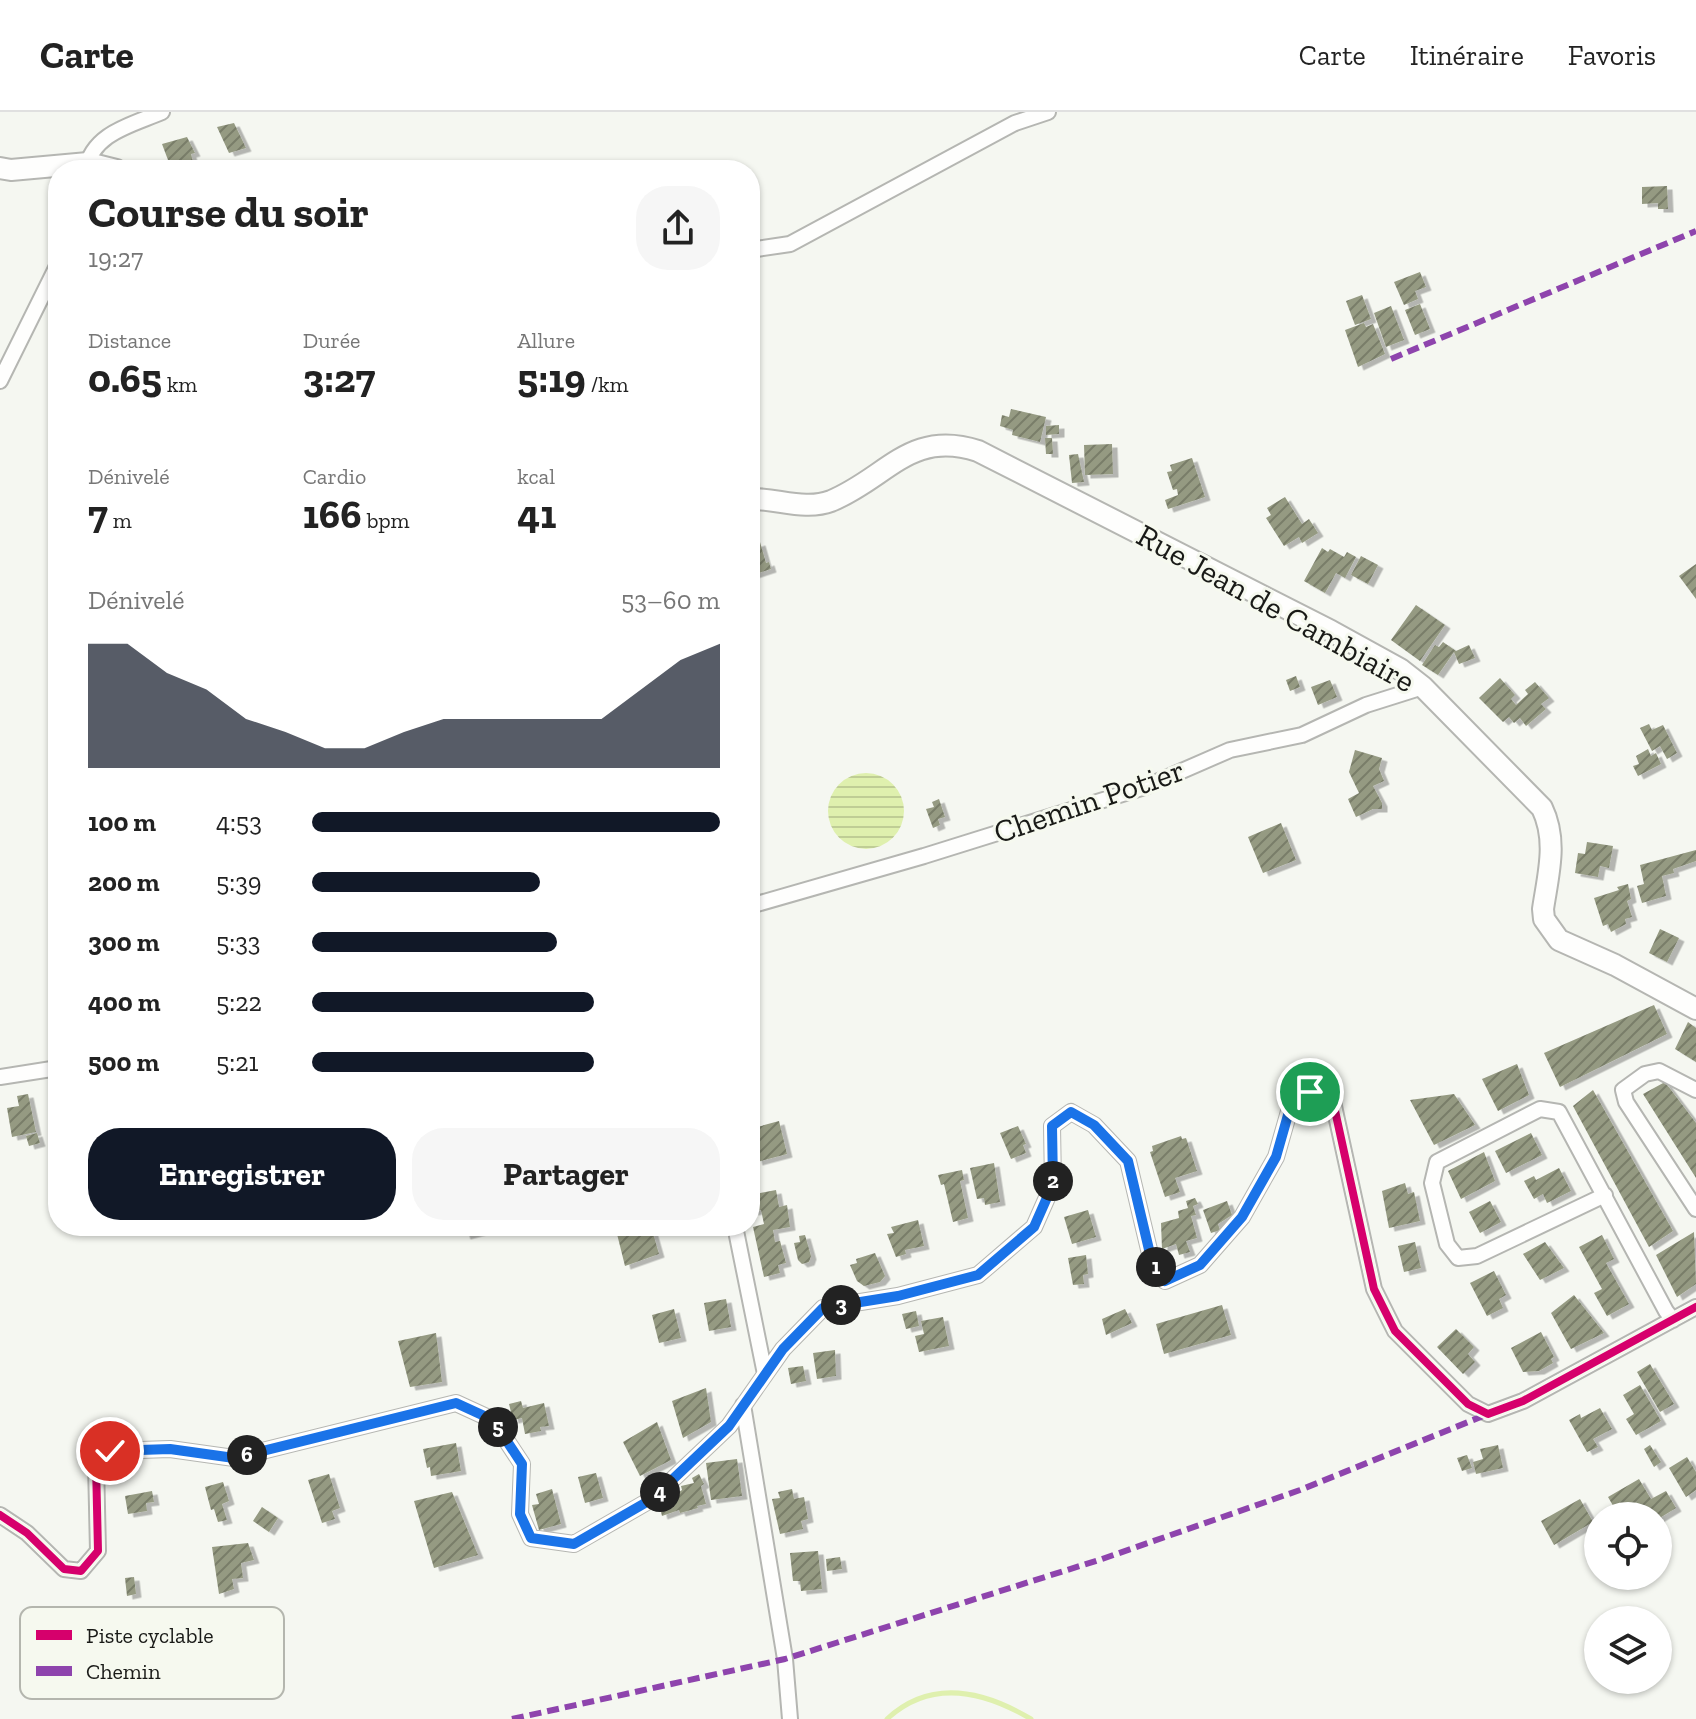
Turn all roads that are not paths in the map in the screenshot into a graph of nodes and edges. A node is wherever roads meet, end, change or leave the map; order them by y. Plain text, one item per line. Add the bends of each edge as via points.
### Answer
1 (162, 112) edge
2 (1048, 112) edge
3 (89, 160) edge
4 (0, 168) edge
5 (48, 168) edge
6 (760, 248) edge
7 (48, 284) edge
8 (0, 381) edge
9 (760, 500) edge
10 (1423, 687) junction
11 (760, 903) edge
12 (1696, 1009) edge
13 (48, 1070) edge
14 (0, 1077) edge
15 (1696, 1090) edge
16 (1605, 1195) junction
17 (1696, 1209) edge
18 (737, 1236) edge
19 (1696, 1307) edge
20 (1673, 1320) junction
21 (765, 1374) junction
22 (743, 1405) junction
23 (0, 1515) edge
24 (790, 1719) edge

1 - 3 street via 115,132 94,147
2 - 6 street via 1015,123 790,244
4 - 5 main road
7 - 8 street
9 - 10 main road, Rue Jean de Cambiaire via 830,502 923,447 956,444 1331,631
10 - 11 street, Chemin Potier via 1366,705 1302,735 1230,750 1145,787
10 - 12 main road, Rue Jean de Cambiaire via 1542,808 1552,844 1544,919 1559,940
13 - 14 street
15 - 17 street via 1659,1071 1623,1090
16 - 16 street via 1559,1112 1540,1109 1437,1162 1432,1183 1447,1244 1458,1258 1477,1256
16 - 20 street
18 - 21 street
19 - 20 street
20 - 21 street via 1523,1401 1488,1414 1468,1404 1395,1331 1374,1289 1334,1106 1310,1092 1290,1108 1276,1157 1242,1217 1200,1265 1165,1281 1151,1258 1128,1161 1094,1125 1071,1112 1052,1126 1053,1184 1034,1227 978,1275 823,1308
21 - 22 street
22 - 23 street via 729,1426 652,1499 574,1544 531,1538 520,1514 522,1464 493,1420 456,1403 234,1458 170,1449 110,1451 96,1464 98,1551 81,1571 64,1569
22 - 24 street

